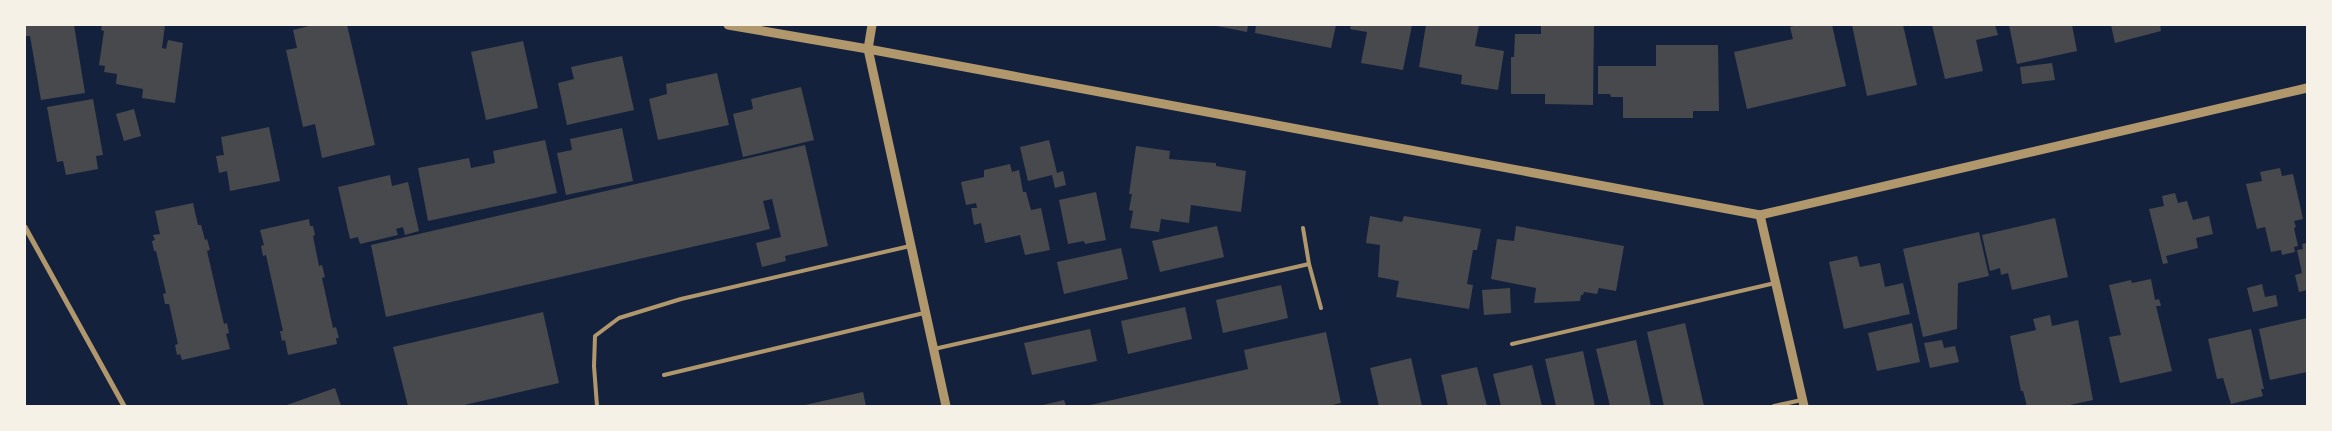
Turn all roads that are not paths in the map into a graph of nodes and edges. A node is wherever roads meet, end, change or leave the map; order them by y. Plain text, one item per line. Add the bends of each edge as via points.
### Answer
1 (728, 25) edge
2 (872, 25) edge
3 (868, 49) junction
4 (2307, 88) edge
5 (1760, 215) junction
6 (25, 227) edge
7 (1304, 228) dead end
8 (911, 245) junction
9 (1309, 264) junction
10 (1775, 283) junction
11 (1321, 308) dead end
12 (926, 313) junction
13 (1512, 344) dead end
14 (934, 349) junction
15 (664, 375) dead end
16 (1803, 403) edge
17 (124, 406) edge
18 (597, 406) edge
19 (946, 406) edge
20 (1774, 406) edge

1 - 3 street
2 - 3 street
3 - 5 street
3 - 8 street
4 - 5 street
5 - 10 street
6 - 17 street
7 - 9 lane
8 - 12 street
8 - 18 lane via 681,298 619,318 595,336
9 - 11 lane
9 - 14 lane
10 - 13 lane
10 - 16 street
12 - 14 street
12 - 15 lane
14 - 19 street
16 - 20 lane

